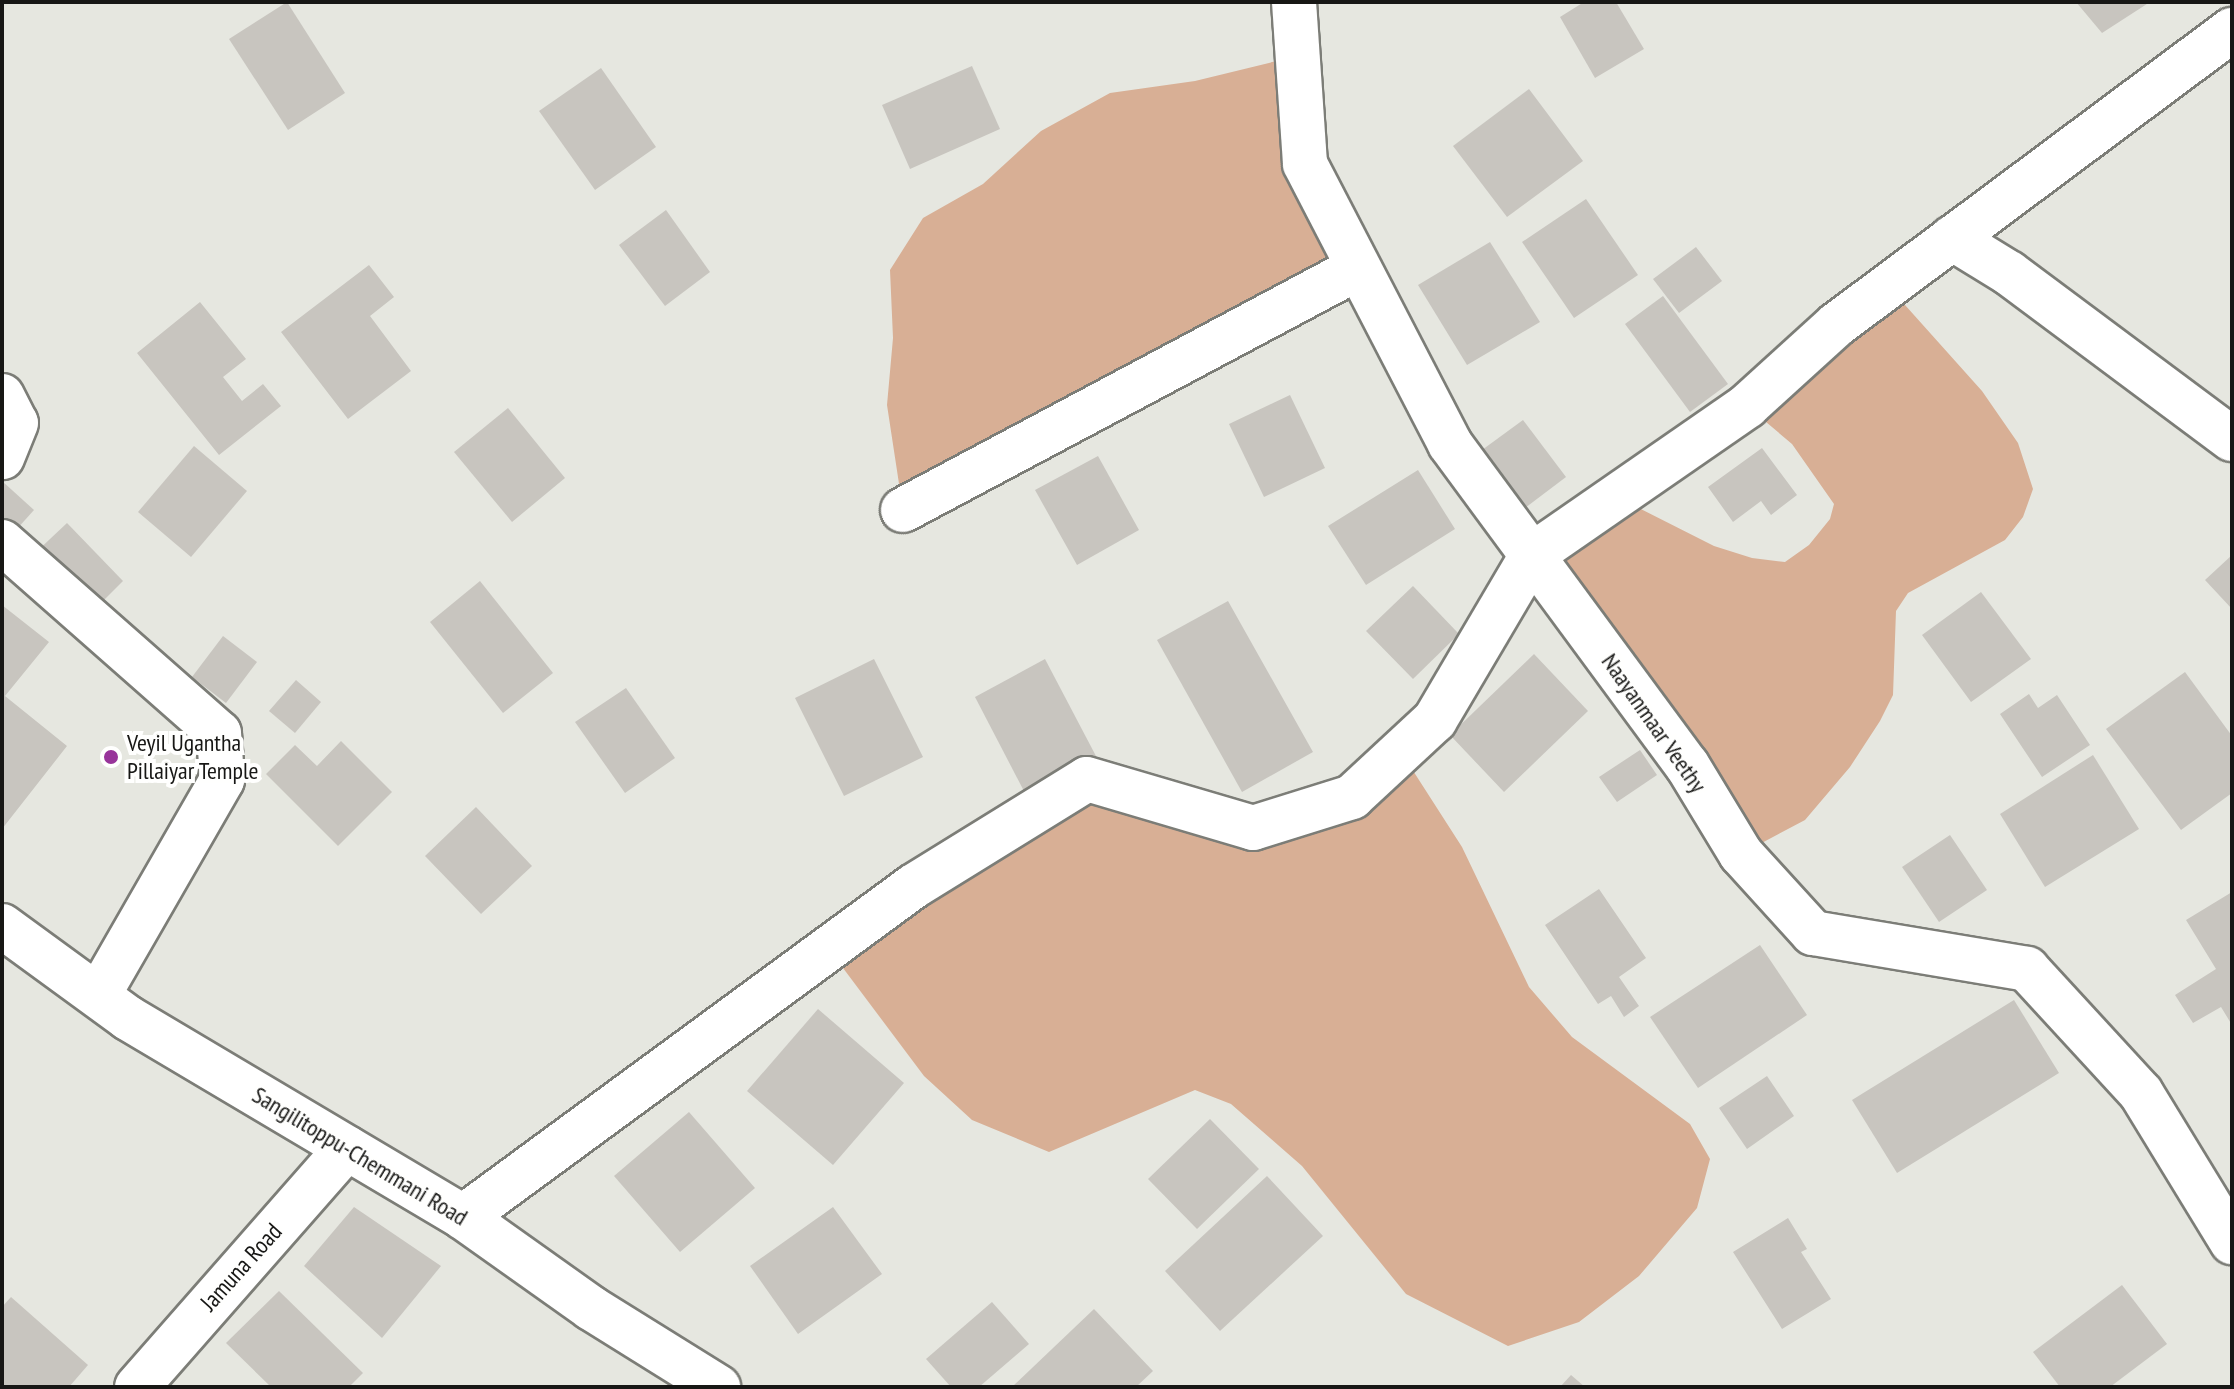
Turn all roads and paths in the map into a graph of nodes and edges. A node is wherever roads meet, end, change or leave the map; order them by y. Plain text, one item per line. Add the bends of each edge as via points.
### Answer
1 (1294, 2) edge
2 (2232, 30) edge
3 (1952, 238) junction
4 (1358, 268) junction
5 (2, 396) edge
6 (2232, 439) edge
7 (2, 457) edge
8 (903, 510) dead end
9 (2, 542) edge
10 (1532, 555) junction
11 (2, 926) edge
12 (99, 994) junction
13 (347, 1148) junction
14 (463, 1217) junction
15 (2232, 1242) edge
16 (137, 1387) edge
17 (718, 1387) edge

1 - 4 street, Naayanmaar Veethy via 1305,164
2 - 3 street
3 - 6 street via 2009,273
3 - 10 street via 1836,325 1747,406
4 - 8 street
4 - 10 street, Naayanmaar Veethy via 1450,444
5 - 7 street via 16,423
9 - 12 street via 219,733 222,780
10 - 14 street via 1435,720 1352,797 1253,828 1087,779 914,886
10 - 15 street, Naayanmaar Veethy via 1687,765 1741,854 1813,933 2027,969 2141,1093
11 - 12 street, Sangilitoppu-Chemmani Road
12 - 13 street, Sangilitoppu-Chemmani Road via 128,1018
13 - 14 street, Sangilitoppu-Chemmani Road
13 - 16 street, Jamuna Road
14 - 17 street, Sangilitoppu-Chemmani Road via 591,1308

